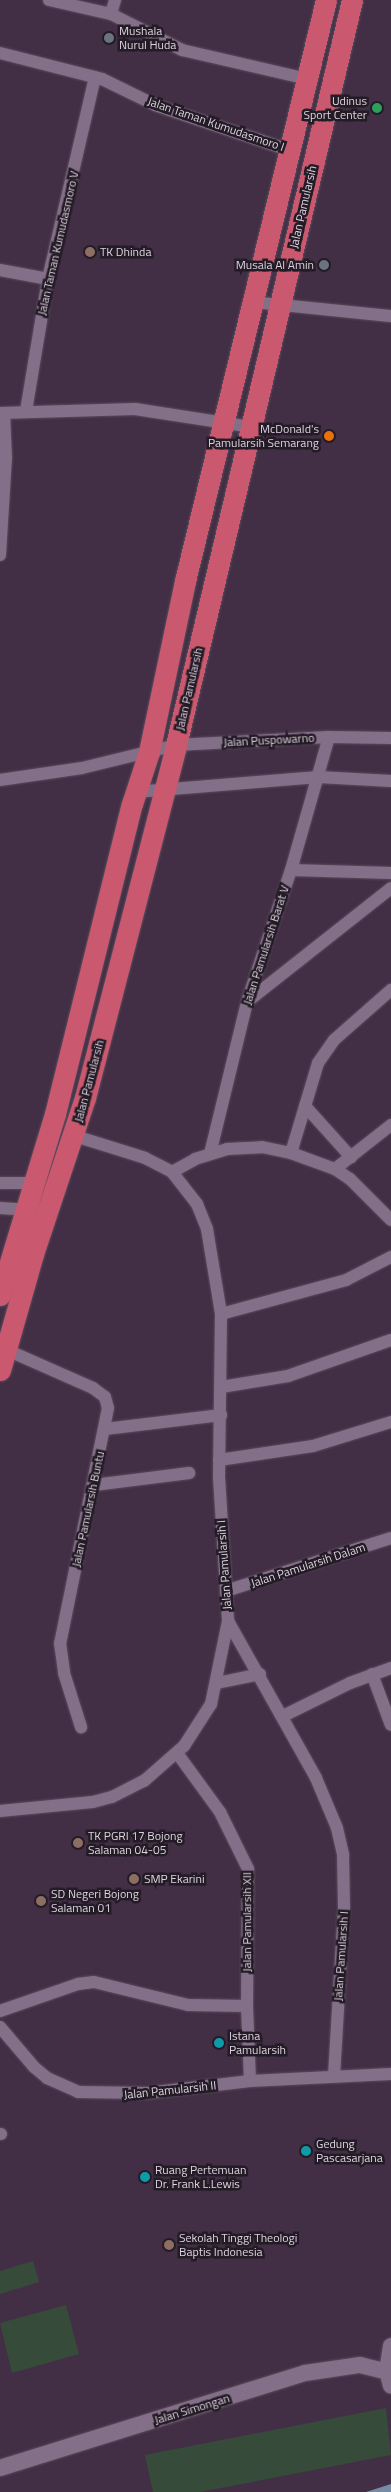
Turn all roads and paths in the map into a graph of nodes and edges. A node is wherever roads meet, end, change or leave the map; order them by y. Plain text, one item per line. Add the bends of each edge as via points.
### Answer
1 (49, 0) edge
2 (115, 0) edge
3 (326, 0) edge
4 (352, 0) edge
5 (111, 14) junction
6 (0, 53) edge
7 (95, 77) junction
8 (308, 79) junction
9 (289, 150) junction
10 (0, 270) edge
11 (48, 279) junction
12 (252, 302) junction
13 (280, 305) junction
14 (391, 316) edge
15 (26, 411) junction
16 (2, 413) edge
17 (225, 421) junction
18 (251, 426) junction
19 (0, 555) edge
20 (329, 737) junction
21 (391, 738) edge
22 (176, 744) junction
23 (149, 752) junction
24 (318, 777) junction
25 (391, 781) edge
26 (0, 784) edge
27 (164, 790) junction
28 (135, 792) junction
29 (291, 870) junction
30 (391, 873) edge
31 (391, 888) edge
32 (391, 990) edge
33 (247, 1002) junction
34 (305, 1106) junction
35 (391, 1125) edge
36 (75, 1136) junction
37 (291, 1153) junction
38 (210, 1154) junction
39 (351, 1158) junction
40 (335, 1169) junction
41 (172, 1172) junction
42 (0, 1183) edge
43 (35, 1183) junction
44 (0, 1208) edge
45 (26, 1210) junction
46 (391, 1220) edge
47 (391, 1257) edge
48 (0, 1295) edge
49 (221, 1314) junction
50 (391, 1340) edge
51 (7, 1350) junction
52 (0, 1370) edge
53 (221, 1387) junction
54 (220, 1415) junction
55 (391, 1422) edge
56 (105, 1429) junction
57 (219, 1460) junction
58 (189, 1473) dead end
59 (94, 1485) junction
60 (391, 1538) edge
61 (226, 1592) junction
62 (228, 1620) junction
63 (391, 1668) edge
64 (260, 1674) junction
65 (372, 1674) junction
66 (217, 1684) junction
67 (284, 1716) junction
68 (391, 1725) edge
69 (81, 1727) dead end
70 (177, 1753) junction
71 (0, 1811) edge
72 (247, 2006) junction
73 (0, 2011) edge
74 (0, 2027) edge
75 (391, 2074) edge
76 (334, 2075) junction
77 (250, 2081) junction
78 (391, 2346) edge
79 (390, 2376) edge
80 (0, 2468) edge

1 - 5 street
2 - 5 street
3 - 8 highway, Jalan Pamularsih
4 - 13 highway, Jalan Pamularsih
5 - 8 street via 182,50
6 - 7 street, Jalan Taman Kumudasmoro I
7 - 9 street, Jalan Taman Kumudasmoro I via 155,105
7 - 11 street, Jalan Taman Kumudasmoro V
8 - 9 highway, Jalan Pamularsih
9 - 12 highway, Jalan Pamularsih
10 - 11 street
11 - 15 street, Jalan Taman Kumudasmoro V
12 - 13 street
12 - 17 highway, Jalan Pamularsih
13 - 14 street
13 - 18 highway, Jalan Pamularsih
15 - 16 street
15 - 17 street via 135,409
16 - 19 street via 6,458
17 - 18 street
17 - 23 highway, Jalan Pamularsih via 185,581
18 - 22 highway, Jalan Pamularsih
20 - 21 street, Jalan Puspowarno
20 - 22 street, Jalan Puspowarno
20 - 24 street, Jalan Pamularsih Barat V
22 - 23 street, Jalan Puspowarno
22 - 27 highway, Jalan Pamularsih
23 - 26 street, Jalan Puspowarno
23 - 28 highway, Jalan Pamularsih
24 - 25 street
24 - 27 street
24 - 29 street, Jalan Pamularsih Barat V
27 - 28 street
27 - 36 highway, Jalan Pamularsih
28 - 43 highway, Jalan Pamularsih
29 - 30 street
29 - 33 street, Jalan Pamularsih Barat V
31 - 33 street
32 - 34 street via 326,1050 313,1074
33 - 38 street, Jalan Pamularsih Barat V
34 - 37 street
34 - 39 street
35 - 39 street
36 - 41 street, Jalan Pamularsih I via 144,1158
36 - 51 highway, Jalan Pamularsih via 33,1254
37 - 38 street via 244,1146
37 - 40 street
38 - 41 street
39 - 40 street
40 - 46 street via 362,1188
41 - 49 street, Jalan Pamularsih I via 197,1204 207,1229
42 - 43 street
43 - 45 highway, Jalan Pamularsih
44 - 45 street
45 - 48 highway, Jalan Pamularsih
47 - 49 street via 346,1280
49 - 53 street, Jalan Pamularsih I
50 - 53 street via 288,1376
51 - 52 highway, Jalan Pamularsih
51 - 56 street, Jalan Pamularsih Buntu via 100,1393 108,1408
53 - 54 street, Jalan Pamularsih I
54 - 56 street
54 - 57 street, Jalan Pamularsih I
55 - 57 street via 313,1446
56 - 59 street, Jalan Pamularsih Buntu
57 - 61 street, Jalan Pamularsih I
58 - 59 street
59 - 69 street, Jalan Pamularsih Buntu via 60,1642 64,1673
60 - 61 street, Jalan Pamularsih Dalam
61 - 62 street, Jalan Pamularsih I
62 - 64 street, Jalan Pamularsih I
62 - 66 street
63 - 65 street
64 - 66 street
64 - 67 street, Jalan Pamularsih I
65 - 67 street
65 - 68 street
66 - 70 street via 201,1722
67 - 76 street, Jalan Pamularsih I via 316,1778 337,1828 343,1855 344,1908
70 - 71 street via 144,1780 112,1797 69,1806
70 - 72 street, Jalan Pamularsih XII via 220,1812 248,1869
72 - 73 street via 188,2005 94,1982 78,1984
72 - 77 street, Jalan Pamularsih XII
74 - 77 street, Jalan Pamularsih II via 34,2068 47,2078 78,2092 147,2093
75 - 76 street, Jalan Pamularsih II
76 - 77 street, Jalan Pamularsih II
78 - 79 street
79 - 80 street, Jalan Simongan via 360,2365 305,2373

